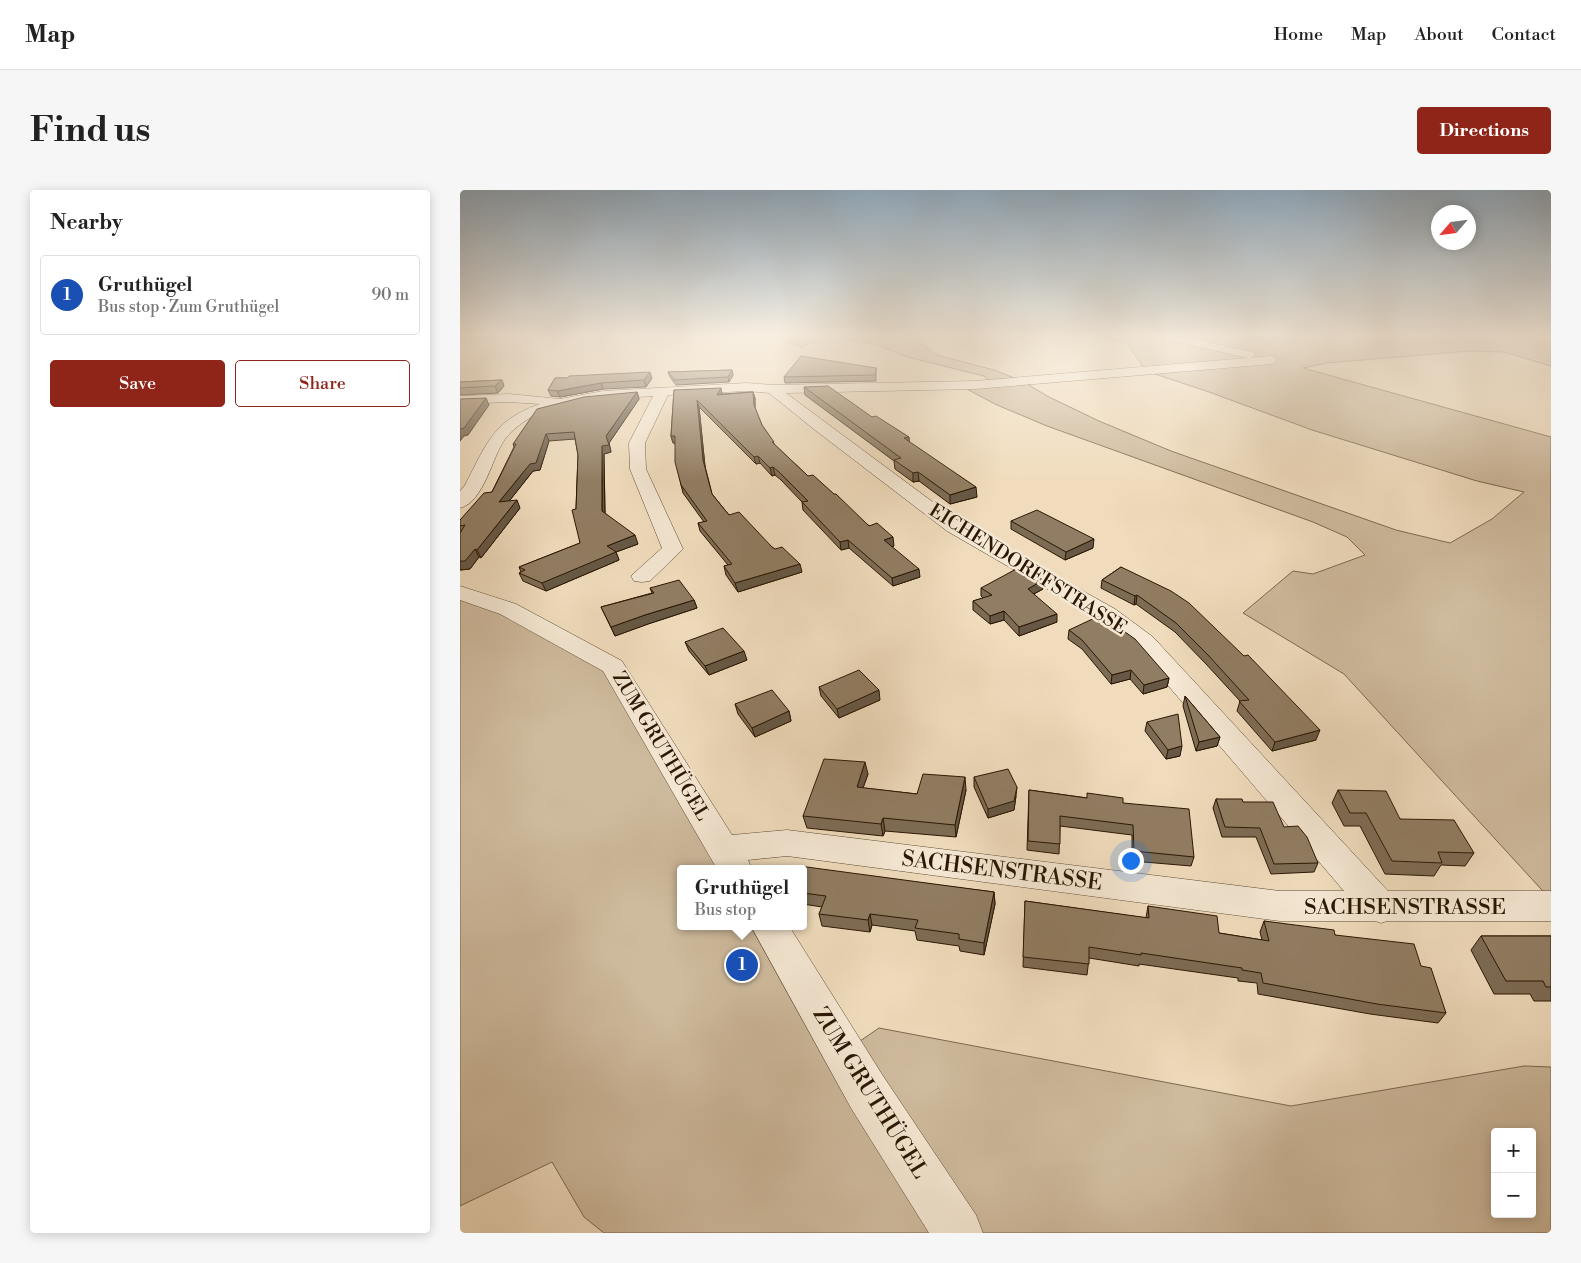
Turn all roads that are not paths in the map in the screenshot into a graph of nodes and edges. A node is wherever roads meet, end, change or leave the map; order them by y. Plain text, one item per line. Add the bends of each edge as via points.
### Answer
1 (991, 384) edge
2 (773, 389) junction
3 (662, 393) junction
4 (460, 400) edge
5 (559, 403) junction
6 (460, 502) edge
7 (642, 576) dead end
8 (460, 593) edge
9 (729, 859) edge
10 (1551, 906) edge
11 (1381, 908) junction
12 (771, 930) edge
13 (958, 1233) edge

1 - 2 street
2 - 3 street via 748,387
2 - 11 street, EICHENDORFFSTRASSE via 954,527 1107,614 1144,642
3 - 5 street via 603,395
3 - 7 street via 637,443 638,469 672,549
4 - 5 street via 537,399
5 - 6 street via 518,419 499,436 473,487
8 - 9 street, ZUM GRUTHÜGEL via 508,609 612,666
9 - 11 street, SACHSENSTRASSE via 787,843 1280,906
10 - 11 street, SACHSENSTRASSE
12 - 13 street, ZUM GRUTHÜGEL via 867,1092

